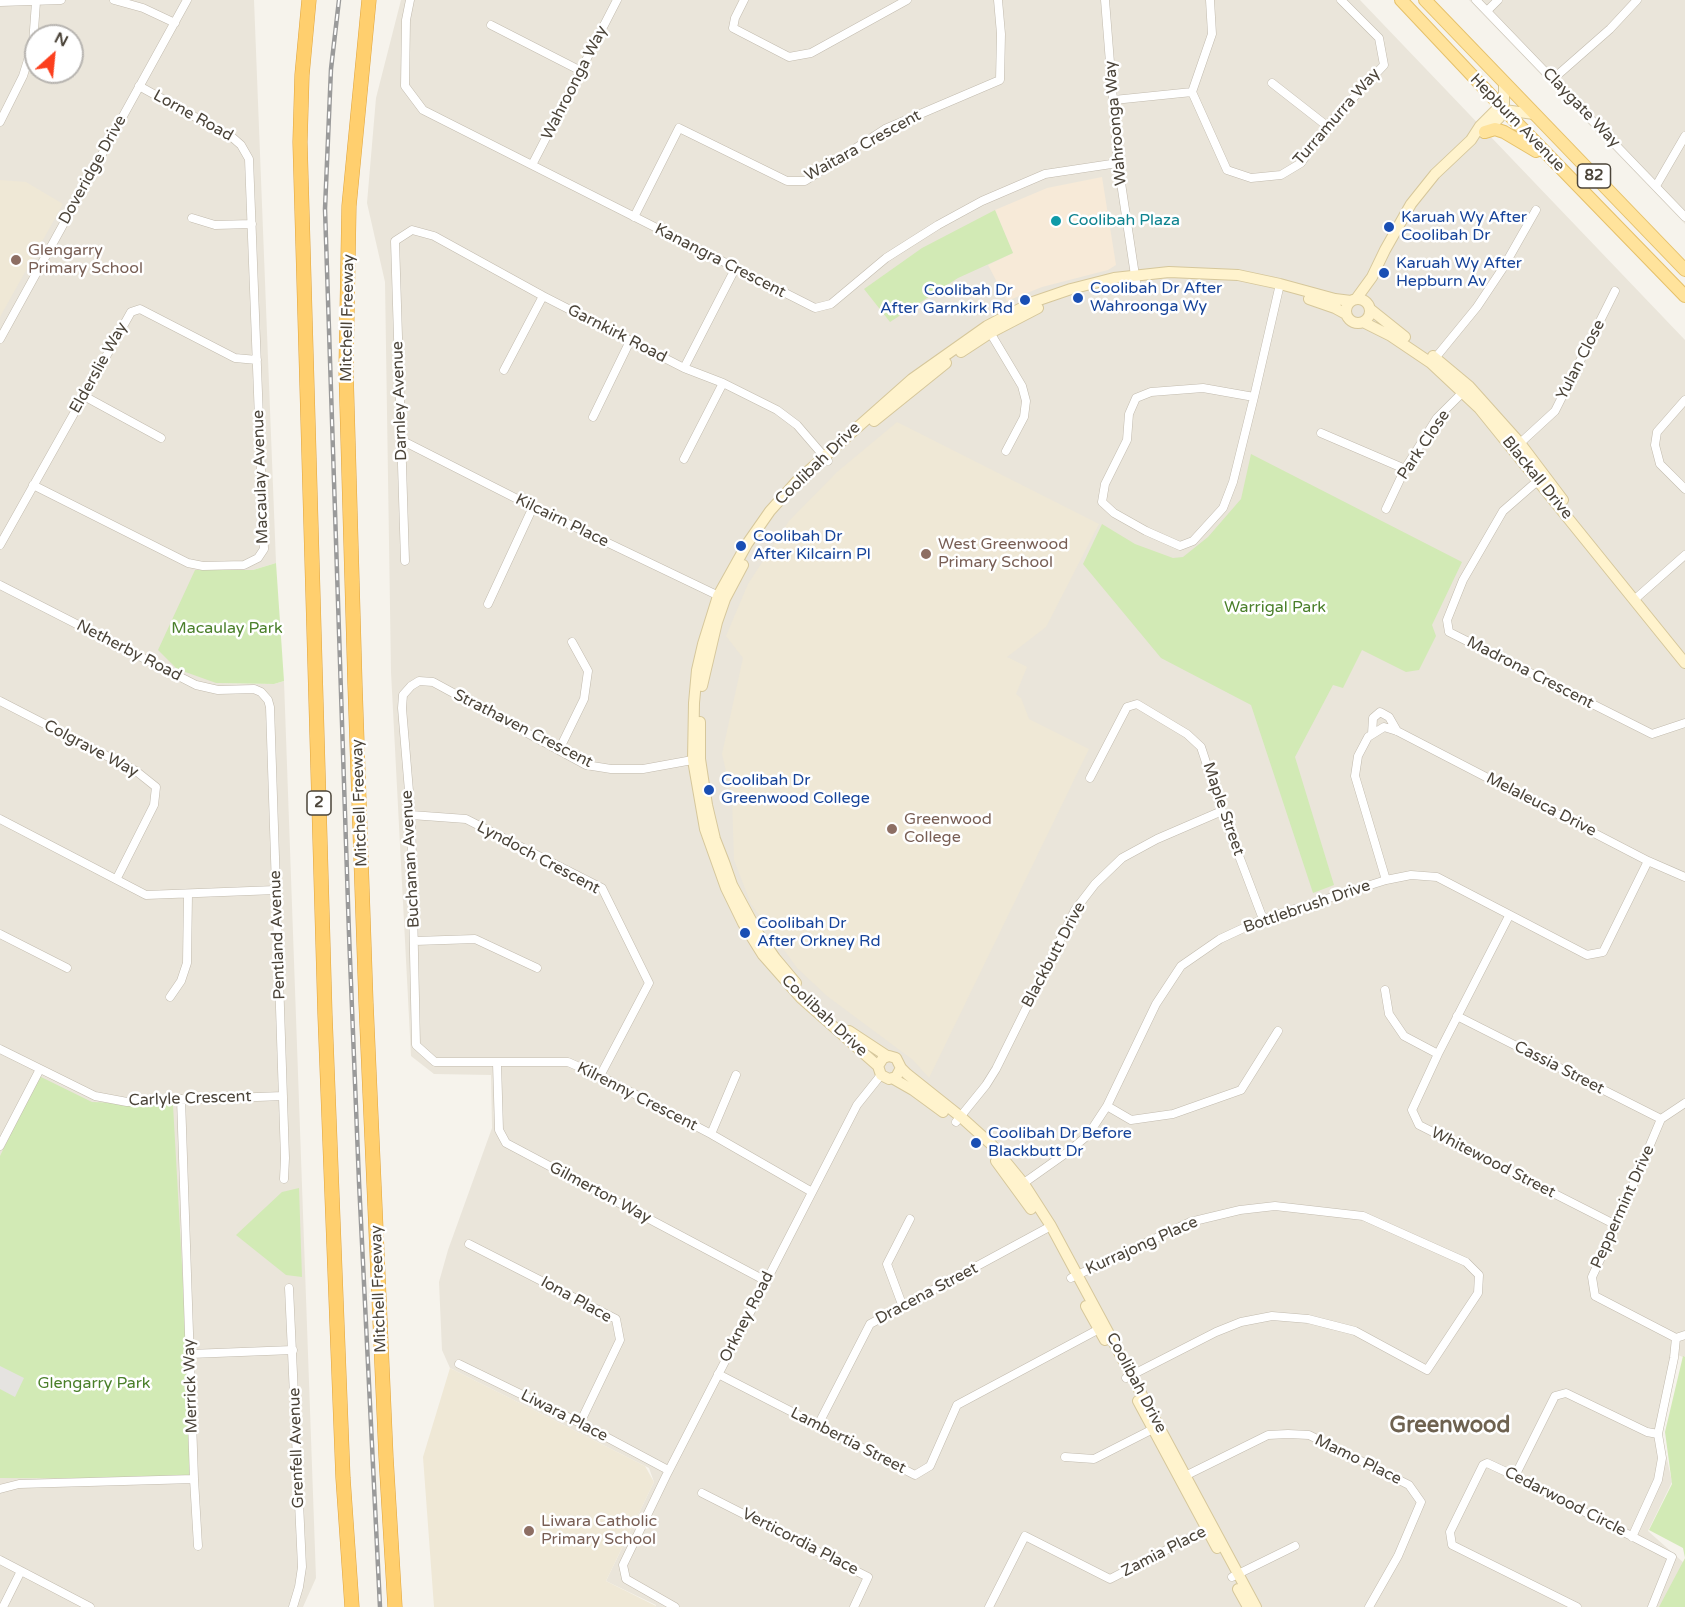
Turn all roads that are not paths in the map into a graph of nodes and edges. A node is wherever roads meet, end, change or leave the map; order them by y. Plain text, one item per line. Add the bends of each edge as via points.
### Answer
1 (61, 0) edge
2 (114, 0) edge
3 (187, 0) edge
4 (309, 0) edge
5 (369, 0) edge
6 (377, 0) edge
7 (410, 0) edge
8 (617, 0) edge
9 (744, 0) edge
10 (907, 0) edge
11 (998, 0) edge
12 (1105, 0) edge
13 (1210, 0) edge
14 (1341, 0) edge
15 (1401, 0) edge
16 (1425, 0) edge
17 (1476, 0) edge
18 (1498, 0) edge
19 (1637, 0) edge
20 (0, 2) edge
21 (36, 2) junction
22 (1487, 11) junction
23 (175, 22) junction
24 (491, 25) dead end
25 (364, 61) junction
26 (581, 71) junction
27 (1553, 79) junction
28 (1504, 82) junction
29 (1272, 83) dead end
30 (139, 86) junction
31 (1192, 92) junction
32 (1114, 100) junction
33 (1504, 110) junction
34 (1534, 114) junction
35 (0, 122) edge
36 (1327, 126) junction
37 (1485, 132) junction
38 (1685, 135) edge
39 (1471, 140) junction
40 (244, 149) joint
41 (1118, 163) junction
42 (532, 165) junction
43 (1578, 186) junction
44 (1656, 186) junction
45 (1536, 210) dead end
46 (634, 217) junction
47 (1685, 217) edge
48 (192, 218) dead end
49 (252, 224) junction
50 (394, 241) joint
51 (735, 268) junction
52 (1685, 270) edge
53 (1372, 277) junction
54 (1136, 278) junction
55 (1279, 287) junction
56 (1615, 291) dead end
57 (543, 296) junction
58 (1685, 296) edge
59 (1354, 300) junction
60 (1369, 306) junction
61 (1346, 314) junction
62 (1363, 322) junction
63 (988, 329) junction
64 (0, 339) edge
65 (630, 341) junction
66 (257, 360) junction
67 (1433, 360) junction
68 (684, 368) junction
69 (504, 370) dead end
70 (723, 383) junction
71 (1466, 389) junction
72 (84, 396) junction
73 (1254, 397) junction
74 (1685, 400) edge
75 (593, 417) dead end
76 (1321, 433) dead end
77 (161, 438) dead end
78 (401, 440) junction
79 (1517, 446) junction
80 (1006, 451) dead end
81 (684, 459) dead end
82 (826, 459) junction
83 (1405, 469) junction
84 (1540, 478) junction
85 (33, 485) junction
86 (1685, 489) edge
87 (533, 507) junction
88 (1386, 509) dead end
89 (0, 545) edge
90 (1685, 555) edge
91 (405, 561) dead end
92 (0, 585) edge
93 (722, 598) junction
94 (1637, 598) junction
95 (488, 604) dead end
96 (572, 642) dead end
97 (1685, 651) edge
98 (1685, 663) edge
99 (419, 681) joint
100 (264, 694) joint
101 (0, 701) edge
102 (1685, 723) edge
103 (1397, 731) junction
104 (1372, 734) junction
105 (559, 750) junction
106 (696, 759) junction
107 (1090, 778) dead end
108 (1222, 811) junction
109 (411, 815) junction
110 (0, 819) edge
111 (1648, 861) junction
112 (1685, 877) edge
113 (117, 878) junction
114 (1386, 880) junction
115 (276, 890) junction
116 (188, 894) junction
117 (1509, 915) junction
118 (1263, 920) junction
119 (0, 934) edge
120 (415, 941) junction
121 (67, 968) dead end
122 (537, 968) dead end
123 (1385, 990) dead end
124 (170, 997) dead end
125 (1457, 1016) junction
126 (1278, 1031) dead end
127 (416, 1045) joint
128 (0, 1049) edge
129 (1438, 1054) junction
130 (887, 1056) junction
131 (497, 1062) junction
132 (901, 1068) junction
133 (39, 1069) junction
134 (884, 1073) junction
135 (736, 1075) dead end
136 (600, 1076) junction
137 (283, 1096) junction
138 (181, 1099) junction
139 (1685, 1103) edge
140 (1107, 1106) junction
141 (1661, 1119) junction
142 (959, 1120) junction
143 (711, 1134) junction
144 (0, 1146) edge
145 (284, 1179) dead end
146 (1021, 1186) junction
147 (812, 1192) junction
148 (910, 1219) dead end
149 (1616, 1225) junction
150 (1048, 1228) junction
151 (469, 1244) dead end
152 (1074, 1276) junction
153 (766, 1281) junction
154 (290, 1288) dead end
155 (903, 1307) junction
156 (1102, 1328) junction
157 (1685, 1335) edge
158 (1676, 1338) junction
159 (293, 1350) junction
160 (190, 1354) junction
161 (459, 1365) dead end
162 (718, 1374) junction
163 (1129, 1377) junction
164 (580, 1423) junction
165 (818, 1425) junction
166 (1156, 1427) junction
167 (1658, 1434) junction
168 (1065, 1457) dead end
169 (668, 1470) junction
170 (1515, 1476) junction
171 (1182, 1477) junction
172 (194, 1479) junction
173 (0, 1489) edge
174 (702, 1493) dead end
175 (1210, 1528) junction
176 (1632, 1537) junction
177 (198, 1546) dead end
178 (1295, 1546) dead end
179 (0, 1560) edge
180 (21, 1571) junction
181 (1235, 1575) junction
182 (3, 1607) edge
183 (90, 1607) edge
184 (293, 1607) edge
185 (352, 1607) edge
186 (395, 1607) edge
187 (675, 1607) edge
188 (854, 1607) edge
189 (989, 1607) edge
190 (1248, 1607) edge
191 (1256, 1607) edge
192 (1369, 1607) edge
193 (1577, 1607) edge
194 (1652, 1607) edge

1 - 21 street
2 - 23 street
3 - 23 street, Doveridge Drive
4 - 185 highway, 2 via 300,154 325,1003 343,1478
5 - 25 highway, Mitchell Freeway
6 - 25 highway
7 - 42 street, Kanangra Crescent via 405,86 423,110
8 - 26 street, Wahroonga Way
9 - 10 street via 733,28 789,57 811,53
11 - 46 street, Waitara Crescent via 1000,80 885,129 805,181 787,181 679,128
12 - 32 street, Wahroonga Way
13 - 31 street via 1212,34
14 - 36 street, Turramurra Way via 1379,38 1384,65
15 - 33 main road, Hepburn Avenue / 82
16 - 28 main road, Hepburn Avenue / 82
17 - 22 street, Claygate Way
18 - 22 street
19 - 27 street
20 - 21 street
21 - 35 street via 33,44 23,76
22 - 27 street, Claygate Way
23 - 30 street, Doveridge Drive
24 - 26 street
25 - 186 highway, Mitchell Freeway via 350,206 346,370 366,1003
26 - 42 street, Wahroonga Way
27 - 44 street, Claygate Way
28 - 33 main road
28 - 34 main road, Hepburn Avenue / 82
29 - 36 street
30 - 40 street, Lorne Road via 232,138
30 - 64 street, Doveridge Drive
31 - 32 street
31 - 36 street, Turramurra Way via 1227,170 1251,178 1281,175 1301,163
32 - 41 street, Wahroonga Way
33 - 34 main road
33 - 37 main road
33 - 39 main road via 1495,111
33 - 43 main road, Hepburn Avenue / 82
34 - 52 main road, Hepburn Avenue / 82
37 - 39 main road
37 - 43 main road via 1495,129 1517,138 1533,148 1560,176
38 - 44 street
39 - 53 main road via 1411,204
40 - 49 street, Macaulay Avenue via 250,164
41 - 51 street, Kanangra Crescent via 1045,174 982,201 886,258 831,304 815,308
41 - 54 street, Wahroonga Way
42 - 46 street, Kanangra Crescent
43 - 58 main road, Hepburn Avenue / 82
44 - 47 street, Claygate Way
45 - 67 street via 1477,307
46 - 51 street, Kanangra Crescent
48 - 49 street via 215,225
49 - 66 street, Macaulay Avenue
50 - 57 street, Garnkirk Road via 412,230 434,236
50 - 78 street, Darnley Avenue
51 - 68 street
53 - 59 main road
53 - 60 main road
54 - 55 main road, Coolibah Drive
54 - 63 main road, Coolibah Drive via 1054,302
55 - 59 main road, Coolibah Drive
55 - 61 main road, Coolibah Drive
55 - 73 street
56 - 79 street, Yulan Close via 1555,411
57 - 65 street, Garnkirk Road
57 - 69 street
59 - 60 main road via 1361,299
59 - 61 main road via 1346,307
60 - 62 main road via 1370,316
60 - 67 main road, Blackall Drive
61 - 62 main road via 1352,322
62 - 67 main road, Blackall Drive
63 - 80 street via 1022,386 1026,401 1024,417
63 - 82 main road, Coolibah Drive
65 - 68 street, Garnkirk Road
65 - 75 street
66 - 72 street, Elderslie Way via 235,358 136,309 129,314
66 - 85 street, Macaulay Avenue via 265,543 262,554 254,561 244,565 188,563
67 - 71 main road, Blackall Drive
68 - 70 street, Garnkirk Road
70 - 81 street
70 - 82 street, Garnkirk Road via 788,417
71 - 79 main road, Blackall Drive
71 - 83 street, Park Close via 1437,418
72 - 77 street
72 - 85 street, Elderslie Way
73 - 73 street via 1203,388 1150,392 1136,398 1129,414 1127,440 1105,484 1102,502 1114,513 1180,546 1193,541 1223,508
74 - 86 street via 1657,432 1655,445 1660,464
76 - 83 street
78 - 87 street, Kilcairn Place
78 - 91 street, Darnley Avenue
79 - 84 main road, Blackall Drive
82 - 93 main road, Coolibah Drive via 771,520
83 - 88 street, Park Close
84 - 94 main road, Blackall Drive
84 - 102 street, Madrona Crescent via 1503,511 1463,580 1447,620 1449,632 1652,734
85 - 89 street, Elderslie Way
87 - 93 street, Kilcairn Place
87 - 95 street
90 - 94 street
92 - 100 street, Netherby Road via 196,685 219,690 254,689
93 - 106 main road, Coolibah Drive via 701,690
94 - 97 main road, Blackall Drive
94 - 98 main road, Blackall Drive
96 - 105 street via 588,671 584,699
99 - 105 street, Strathaven Crescent via 433,682
99 - 109 street, Buchanan Avenue via 404,694 402,708
100 - 115 street, Pentland Avenue via 270,707
101 - 113 street, Colgrave Way via 136,771 156,787 154,805
103 - 104 street via 1384,727
103 - 104 street, Melaleuca Drive via 1389,717 1380,712 1373,718
103 - 111 street, Melaleuca Drive
104 - 114 street, Melaleuca Drive via 1358,756 1354,776
105 - 106 street, Strathaven Crescent via 586,765 611,769 643,769
106 - 130 main road, Coolibah Drive via 715,839 732,885 759,935 806,993 847,1030
106 - 134 main road, Coolibah Drive via 696,785 708,839 726,888 752,938 801,998
107 - 108 street, Maple Street via 1127,707 1137,704 1201,747
108 - 118 street, Maple Street
108 - 142 street, Blackbutt Drive via 1122,858 1095,884 1076,910 996,1069
109 - 120 street, Buchanan Avenue
109 - 136 street, Lyndoch Crescent via 466,819 602,888 649,983
110 - 113 street
111 - 112 street, Melaleuca Drive
111 - 117 street, Bottlebrush Drive via 1603,952 1587,955
113 - 116 street via 146,895
114 - 117 street, Bottlebrush Drive via 1411,875 1437,878
114 - 118 street, Bottlebrush Drive
115 - 116 street
115 - 137 street, Pentland Avenue
116 - 124 street via 187,963
117 - 125 street, Whitewood Street
118 - 140 street, Bottlebrush Drive via 1220,939 1182,966 1156,1004
119 - 121 street
120 - 122 street via 475,939
120 - 127 street, Buchanan Avenue
123 - 129 street via 1389,1014 1404,1036
125 - 129 street, Whitewood Street
125 - 141 street, Cassia Street
126 - 140 street via 1241,1090 1173,1114 1131,1120
127 - 131 street, Kilrenny Crescent via 435,1062
128 - 133 street, Carlyle Crescent
129 - 149 street, Whitewood Street via 1412,1110 1419,1125
130 - 132 main road via 898,1059
130 - 134 main road via 880,1060
131 - 136 street, Kilrenny Crescent via 568,1062
131 - 153 street, Gilmerton Way via 499,1130 506,1143
132 - 134 main road via 899,1074
132 - 142 main road, Coolibah Drive
133 - 138 street, Carlyle Crescent via 95,1096 127,1102
133 - 144 street
134 - 142 main road, Coolibah Drive
134 - 147 street, Orkney Road via 857,1105
135 - 143 street
136 - 143 street, Kilrenny Crescent
137 - 138 street, Carlyle Crescent
137 - 145 street, Pentland Avenue
138 - 160 street, Merrick Way
139 - 141 street
140 - 146 street, Bottlebrush Drive via 1081,1142
141 - 149 street, Peppermint Drive
142 - 146 main road, Coolibah Drive via 992,1146
143 - 147 street, Kilrenny Crescent
146 - 150 main road, Coolibah Drive
147 - 153 street, Orkney Road
148 - 155 street via 887,1264
149 - 158 street, Peppermint Drive via 1592,1277 1595,1296
150 - 152 main road, Coolibah Drive
150 - 155 street, Dracena Street
151 - 164 street, Iona Place via 616,1319 620,1340
152 - 156 main road, Coolibah Drive
152 - 163 street, Kurrajong Place via 1191,1222 1275,1206 1363,1216 1466,1262 1479,1275 1478,1293 1427,1370 1355,1331 1308,1319 1272,1316 1215,1332
153 - 162 street, Orkney Road
154 - 159 street, Grenfell Avenue
155 - 165 street, Dracena Street via 870,1324
156 - 163 main road, Coolibah Drive
156 - 165 street, Lambertia Street via 957,1405 930,1466 915,1475
157 - 158 street
158 - 167 street
159 - 160 street
159 - 184 street, Grenfell Avenue via 302,1567
160 - 172 street, Merrick Way
161 - 164 street, Liwara Place
162 - 165 street, Lambertia Street
162 - 169 street, Orkney Road
163 - 166 main road, Coolibah Drive
164 - 169 street, Liwara Place
166 - 168 street via 1094,1459
166 - 171 main road, Coolibah Drive
167 - 170 street via 1566,1394 1556,1396
167 - 176 street via 1662,1458 1658,1480
169 - 187 street, Orkney Road via 623,1565 626,1579
170 - 176 street, Cedarwood Circle
170 - 193 street, Cedarwood Circle via 1487,1463 1483,1465 1450,1532 1452,1545
171 - 175 main road, Coolibah Drive
171 - 192 street, Mamo Place via 1268,1435 1288,1434 1309,1435 1409,1485 1421,1502 1398,1556
172 - 173 street via 19,1484
172 - 177 street, Merrick Way
174 - 188 street, Verticordia Place via 868,1577
175 - 181 main road, Coolibah Drive
175 - 189 street, Zamia Place via 1110,1579 1025,1536
176 - 194 street, Cedarwood Circle via 1672,1557
178 - 181 street
179 - 180 street
180 - 182 street
180 - 183 street
181 - 190 main road, Coolibah Drive
181 - 191 main road, Coolibah Drive

